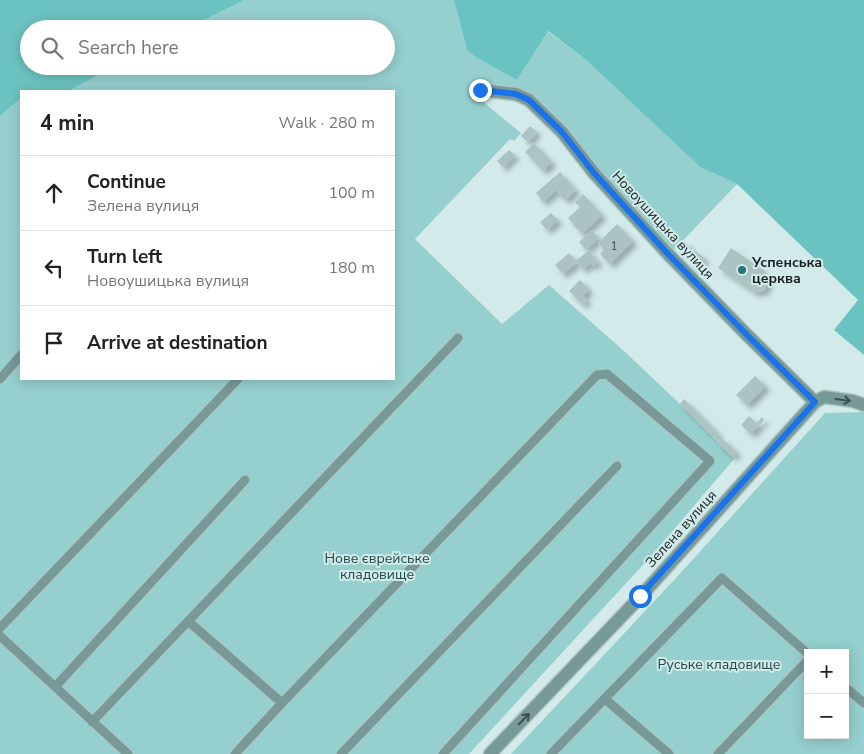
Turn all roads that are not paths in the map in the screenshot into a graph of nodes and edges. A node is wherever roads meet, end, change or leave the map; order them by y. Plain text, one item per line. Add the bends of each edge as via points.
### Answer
1 (480, 90) dead end
2 (458, 338) dead end
3 (20, 356) edge
4 (0, 378) edge
5 (237, 380) edge
6 (815, 402) junction
7 (864, 405) edge
8 (617, 466) dead end
9 (245, 480) dead end
10 (188, 621) junction
11 (0, 628) edge
12 (1, 638) edge
13 (804, 650) edge
14 (804, 664) edge
15 (55, 687) junction
16 (849, 691) edge
17 (604, 699) junction
18 (282, 703) junction
19 (864, 704) edge
20 (92, 722) junction
21 (128, 754) edge
22 (235, 754) edge
23 (341, 754) edge
24 (443, 754) edge
25 (490, 754) edge
26 (552, 754) edge
27 (669, 754) edge
28 (718, 754) edge

1 - 6 street, Новоушицька вулиця via 516,94 529,100 562,132 594,173 669,255
2 - 10 lane
3 - 4 lane
5 - 11 lane
6 -> 7 street via 824,397
25 -> 6 street, Зелена вулиця via 640,596
8 - 23 lane
9 - 15 lane
10 - 18 lane
10 - 20 lane
12 - 15 lane
13 - 17 lane via 722,578
14 - 28 lane
15 - 20 lane
16 - 19 lane
17 - 26 lane
17 - 27 lane
18 - 22 lane
18 - 24 lane via 597,375 607,374 710,461
20 - 21 lane

